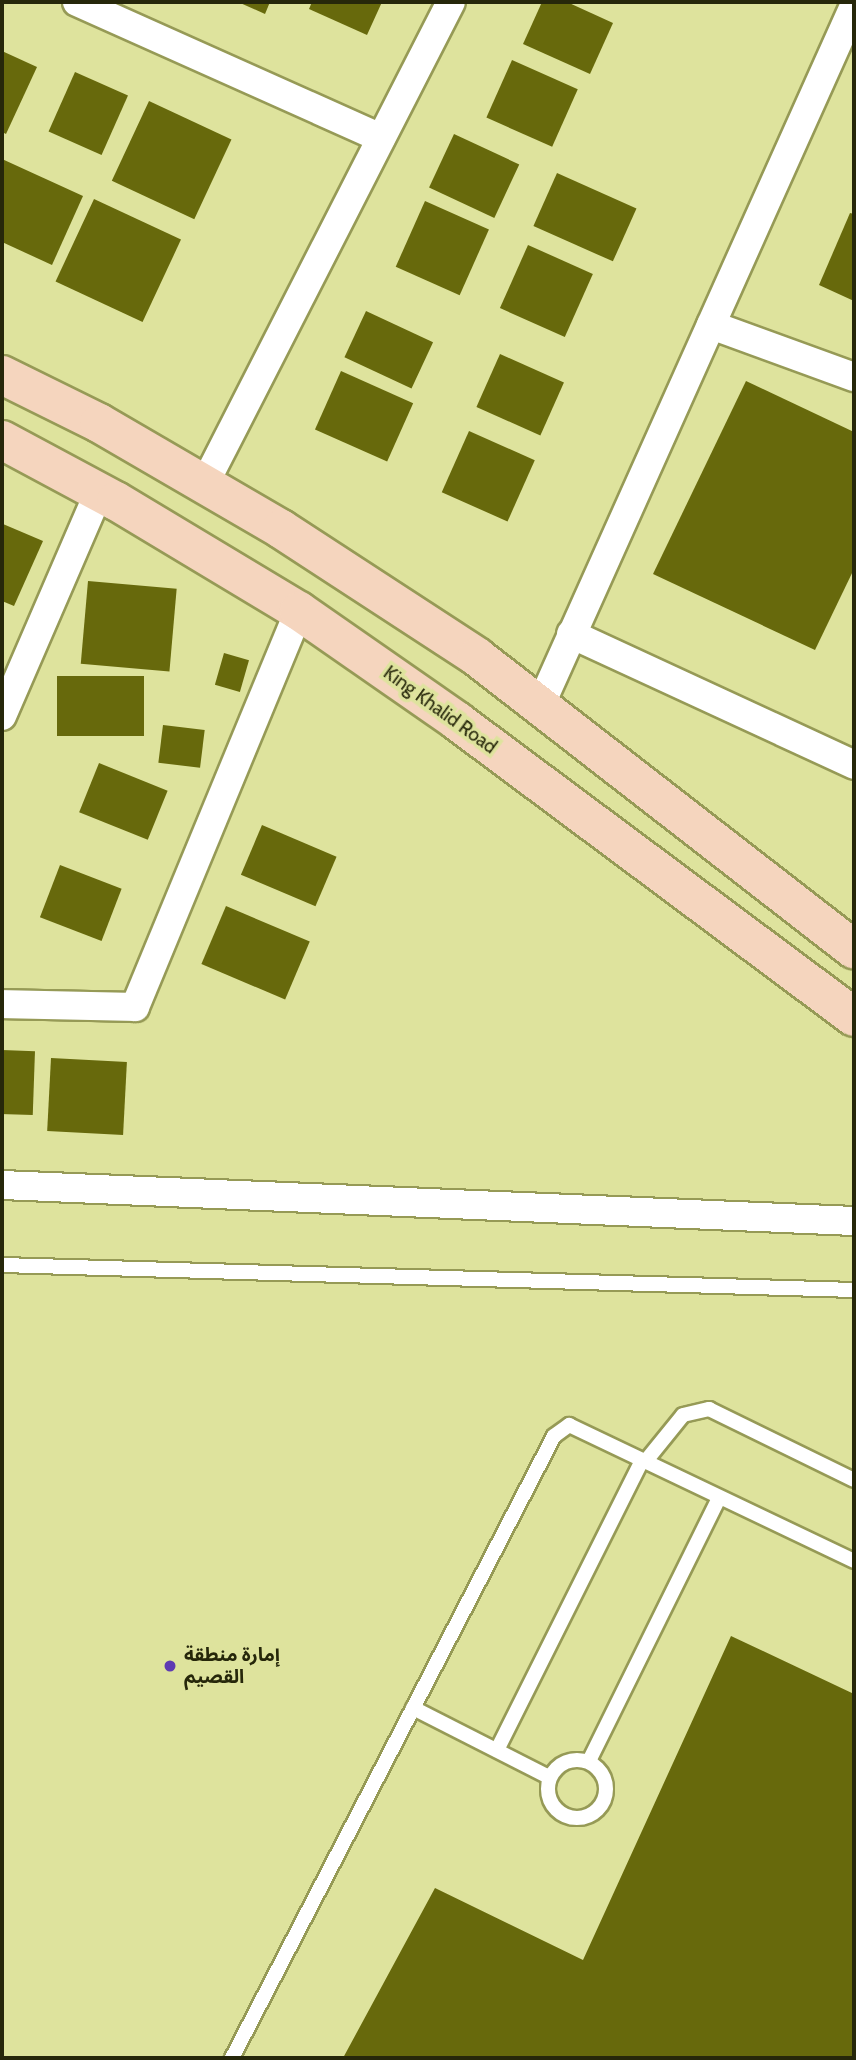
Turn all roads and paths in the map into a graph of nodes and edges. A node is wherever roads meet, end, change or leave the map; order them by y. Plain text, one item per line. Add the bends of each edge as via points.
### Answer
1 (77, 2) edge
2 (451, 2) edge
3 (854, 6) edge
4 (847, 42) edge
5 (381, 138) junction
6 (710, 326) junction
7 (2, 375) edge
8 (854, 377) edge
9 (2, 440) edge
10 (204, 485) junction
11 (99, 492) junction
12 (299, 611) junction
13 (571, 634) junction
14 (540, 706) junction
15 (2, 716) edge
16 (854, 765) edge
17 (854, 950) edge
18 (2, 1004) edge
19 (854, 1017) edge
20 (2, 1185) edge
21 (854, 1221) edge
22 (2, 1265) edge
23 (854, 1290) edge
24 (643, 1462) junction
25 (854, 1480) edge
26 (719, 1498) junction
27 (854, 1561) edge
28 (413, 1709) junction
29 (497, 1750) junction
30 (589, 1761) junction
31 (549, 1777) junction
32 (232, 2058) edge

1 - 5 street
2 - 5 street
3 - 4 street
4 - 6 street
5 - 10 street
6 - 8 street
6 - 13 street
7 - 10 main road via 99,423
9 - 11 main road, King Khalid Road
10 - 14 main road via 477,657
11 - 12 main road, King Khalid Road
11 - 15 street
12 - 18 street via 135,1007
12 - 19 main road, King Khalid Road via 457,721
13 - 14 street
13 - 16 street
14 - 17 main road
20 - 21 street
22 - 23 lane
24 - 25 lane via 683,1415 709,1409
24 - 26 lane
24 - 28 lane via 569,1425 554,1436
24 - 29 lane
26 - 27 lane
26 - 30 lane
28 - 29 lane
28 - 32 lane
29 - 31 lane
30 - 31 lane via 574,1759 559,1765
30 - 31 lane via 601,1770 607,1784 600,1806 581,1818 566,1816 553,1807 547,1793

